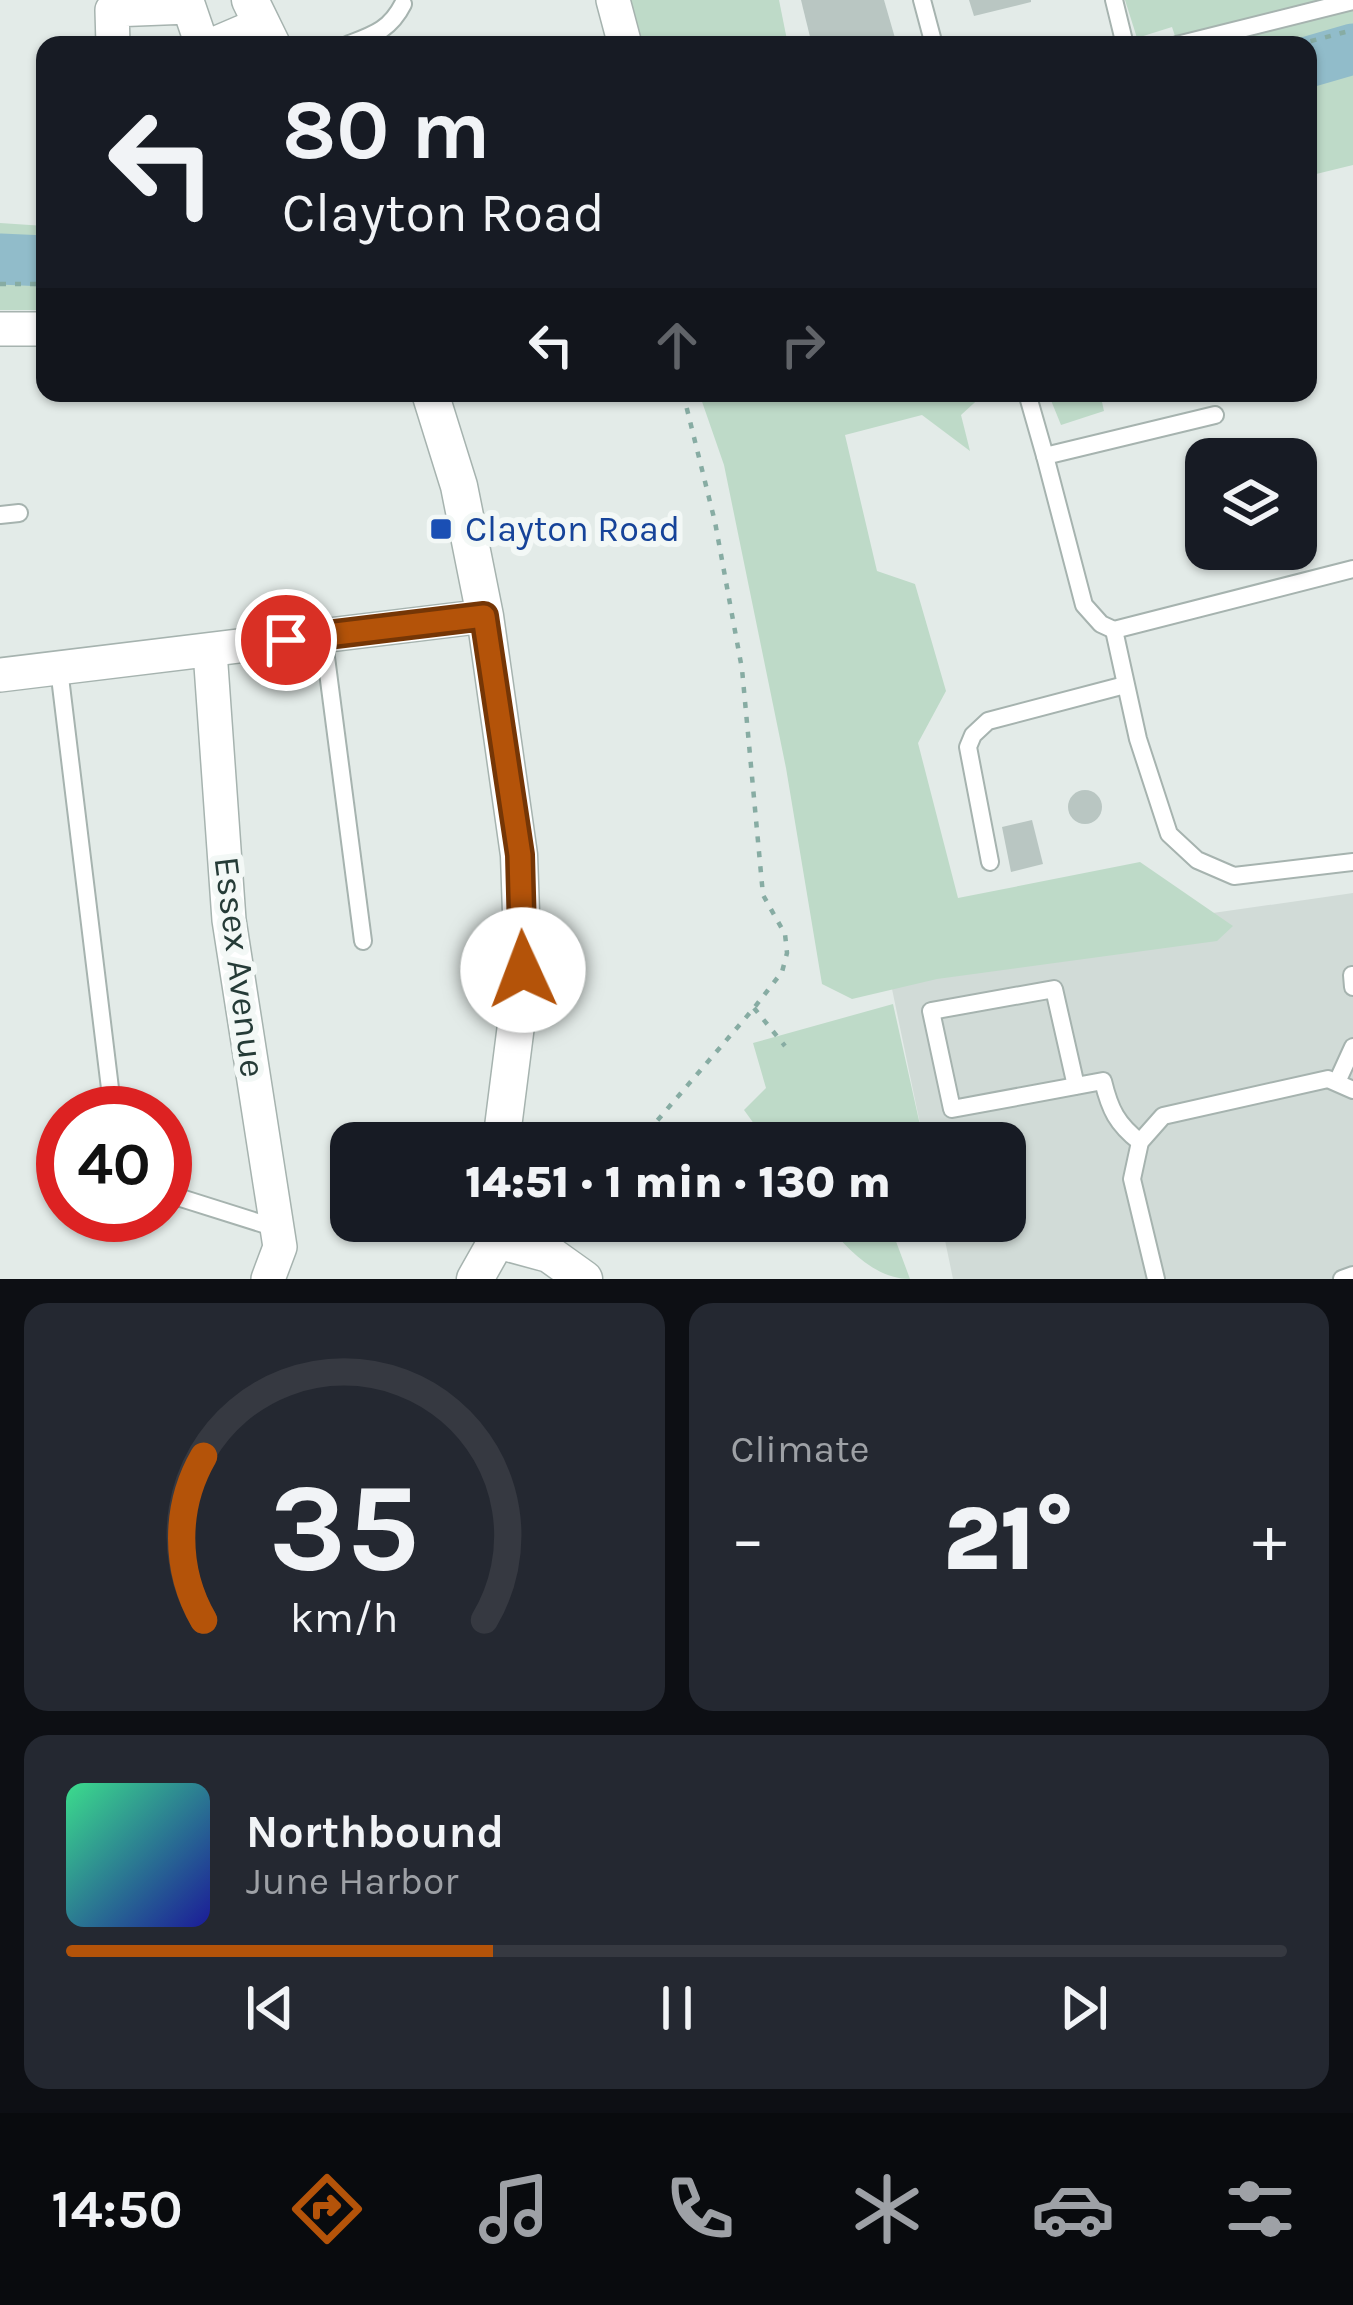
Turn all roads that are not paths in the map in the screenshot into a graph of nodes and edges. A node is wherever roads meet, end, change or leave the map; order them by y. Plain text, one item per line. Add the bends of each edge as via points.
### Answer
1 (613, 0) edge
2 (922, 0) edge
3 (1114, 0) edge
4 (1353, 1) edge
5 (403, 4) dead end
6 (261, 23) edge
7 (112, 36) edge
8 (199, 36) edge
9 (232, 36) edge
10 (371, 36) edge
11 (623, 36) edge
12 (932, 36) edge
13 (1123, 36) edge
14 (1214, 36) edge
15 (0, 329) edge
16 (36, 329) edge
17 (433, 402) edge
18 (1030, 402) edge
19 (1215, 416) dead end
20 (1045, 456) junction
21 (1353, 569) edge
22 (484, 616) junction
23 (1114, 630) junction
24 (323, 634) junction
25 (210, 651) junction
26 (59, 668) junction
27 (0, 675) edge
28 (1125, 685) junction
29 (990, 862) dead end
30 (1353, 862) edge
31 (363, 941) dead end
32 (1352, 975) edge
33 (1353, 987) edge
34 (1353, 1047) edge
35 (1348, 1085) edge
36 (110, 1086) edge
37 (1076, 1086) junction
38 (504, 1122) edge
39 (1140, 1142) junction
40 (192, 1201) edge
41 (277, 1228) junction
42 (491, 1242) edge
43 (522, 1242) edge
44 (1353, 1275) edge
45 (268, 1279) edge
46 (475, 1279) edge
47 (584, 1279) edge
48 (1156, 1279) edge
49 (1342, 1279) edge

1 - 11 street
2 - 12 lane
3 - 13 lane
4 - 14 lane
5 - 10 lane via 394,22
6 - 9 street
7 - 8 street via 112,10 189,7
15 - 16 street
17 - 22 street
18 - 20 lane
19 - 20 lane
20 - 23 lane via 1084,605
21 - 23 lane
22 - 24 street
22 - 38 street via 520,855 523,970
23 - 28 lane
24 - 25 street
24 - 31 lane
25 - 26 street
25 - 41 street, Essex Avenue via 230,920
26 - 27 street
26 - 36 lane
28 - 29 lane via 988,721 973,734 968,747
28 - 30 lane via 1169,834 1197,860 1234,876
32 - 33 lane
34 - 35 lane
35 - 39 lane via 1328,1079 1163,1116
37 - 37 lane via 952,1109 932,1012 1054,989
37 - 39 lane via 1103,1082 1110,1111
39 - 48 lane via 1132,1178
40 - 41 lane
41 - 45 street, Essex Avenue via 280,1247
42 - 46 street
43 - 47 street
44 - 49 lane

